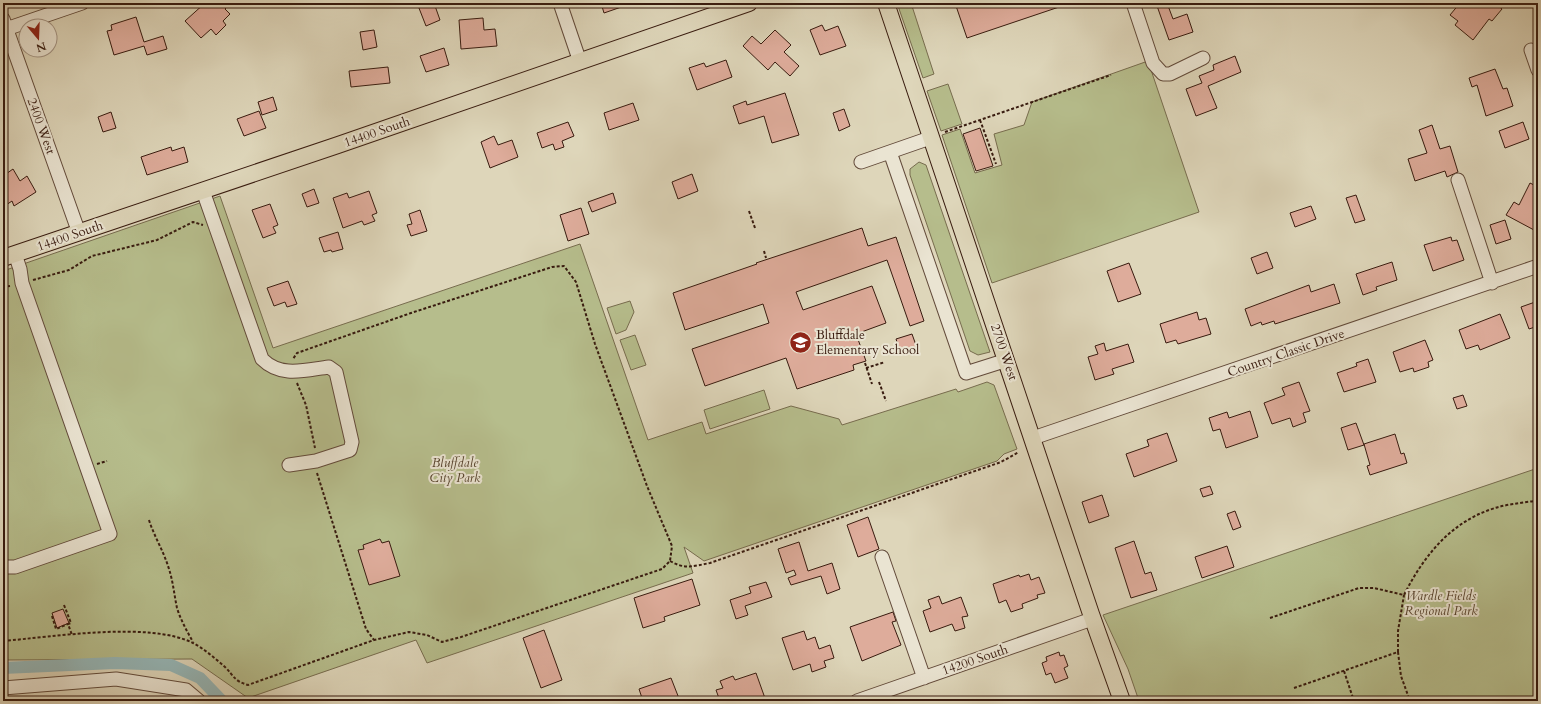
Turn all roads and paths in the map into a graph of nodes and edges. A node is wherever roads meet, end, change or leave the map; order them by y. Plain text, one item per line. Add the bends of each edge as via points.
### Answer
1 (82, 3) edge
2 (560, 3) edge
3 (749, 3) edge
4 (886, 3) edge
5 (1091, 3) edge
6 (1133, 3) edge
7 (1092, 7) dead end
8 (5, 24) edge
9 (1531, 50) dead end
10 (1203, 58) dead end
11 (580, 62) junction
12 (1538, 70) edge
13 (1111, 75) dead end
14 (980, 120) junction
15 (945, 132) dead end
16 (930, 138) junction
17 (890, 152) junction
18 (861, 162) dead end
19 (996, 164) dead end
20 (1458, 180) dead end
21 (203, 191) junction
22 (749, 210) dead end
23 (206, 226) dead end
24 (755, 228) dead end
25 (79, 233) junction
26 (764, 251) dead end
27 (9, 256) edge
28 (766, 258) dead end
29 (1538, 266) edge
30 (33, 280) dead end
31 (1492, 283) junction
32 (13, 285) dead end
33 (3, 287) edge
34 (1007, 360) junction
35 (885, 362) dead end
36 (865, 363) dead end
37 (866, 368) junction
38 (293, 372) junction
39 (879, 382) dead end
40 (872, 384) dead end
41 (886, 401) dead end
42 (1033, 438) junction
43 (1019, 452) dead end
44 (316, 461) junction
45 (289, 465) dead end
46 (1538, 502) edge
47 (149, 520) dead end
48 (882, 557) dead end
49 (670, 561) junction
50 (3, 567) edge
51 (1404, 595) junction
52 (64, 605) dead end
53 (52, 616) dead end
54 (1270, 618) dead end
55 (1092, 619) junction
56 (68, 624) junction
57 (72, 635) junction
58 (374, 640) junction
59 (3, 641) edge
60 (193, 643) junction
61 (1398, 652) junction
62 (1344, 671) junction
63 (924, 678) junction
64 (3, 688) edge
65 (1294, 688) dead end
66 (199, 701) edge
67 (857, 701) edge
68 (1122, 701) edge
69 (1354, 701) edge
70 (1410, 701) edge

1 - 8 street
2 - 11 street
3 - 11 main road, 14400 South
4 - 16 main road, 2700 West
5 - 7 path
6 - 10 street via 1153,63 1163,74 1170,74
8 - 25 street, 2400 West
9 - 12 street
11 - 21 main road, 14400 South
13 - 14 path
14 - 15 path
14 - 19 path
16 - 17 street
16 - 34 main road, 2700 West
17 - 18 street
17 - 34 street via 966,374
20 - 31 street
21 - 25 main road, 14400 South
21 - 38 street via 262,359 270,366
22 - 24 path
23 - 30 path via 192,222 157,240 92,256 69,270
25 - 27 main road, 14400 South
26 - 28 path
27 - 50 street via 20,269 22,283 110,534 21,565
29 - 31 street, Country Classic Drive
31 - 42 street, Country Classic Drive
32 - 33 path
34 - 42 main road, 2700 West
35 - 37 path
36 - 37 path
37 - 40 path
38 - 44 path via 306,405
38 - 44 street via 329,367 336,372 352,442 350,450
38 - 49 path via 290,363 298,353 411,313 564,266 576,282 595,344 672,546
39 - 41 path
42 - 55 main road, 2700 West
43 - 49 path via 1001,462 710,563 686,568
44 - 45 street
44 - 58 path via 317,474 366,629
46 - 51 path via 1502,506 1481,513 1458,526 1439,542 1422,563
47 - 60 path via 168,564 183,625
48 - 63 street
49 - 58 path via 662,569 455,639 442,642 427,635 409,632
51 - 54 path via 1374,588 1359,588
51 - 61 path via 1398,631
52 - 56 path via 71,623
53 - 56 path via 56,628
55 - 63 street, 14200 South
55 - 68 main road, 2700 West
56 - 57 path
57 - 59 path
57 - 60 path via 141,631
58 - 60 path via 248,685 237,682 225,667
61 - 62 path
61 - 70 path via 1401,676
62 - 65 path
62 - 69 path
63 - 67 street, 14200 South
64 - 66 street via 116,679 186,690

